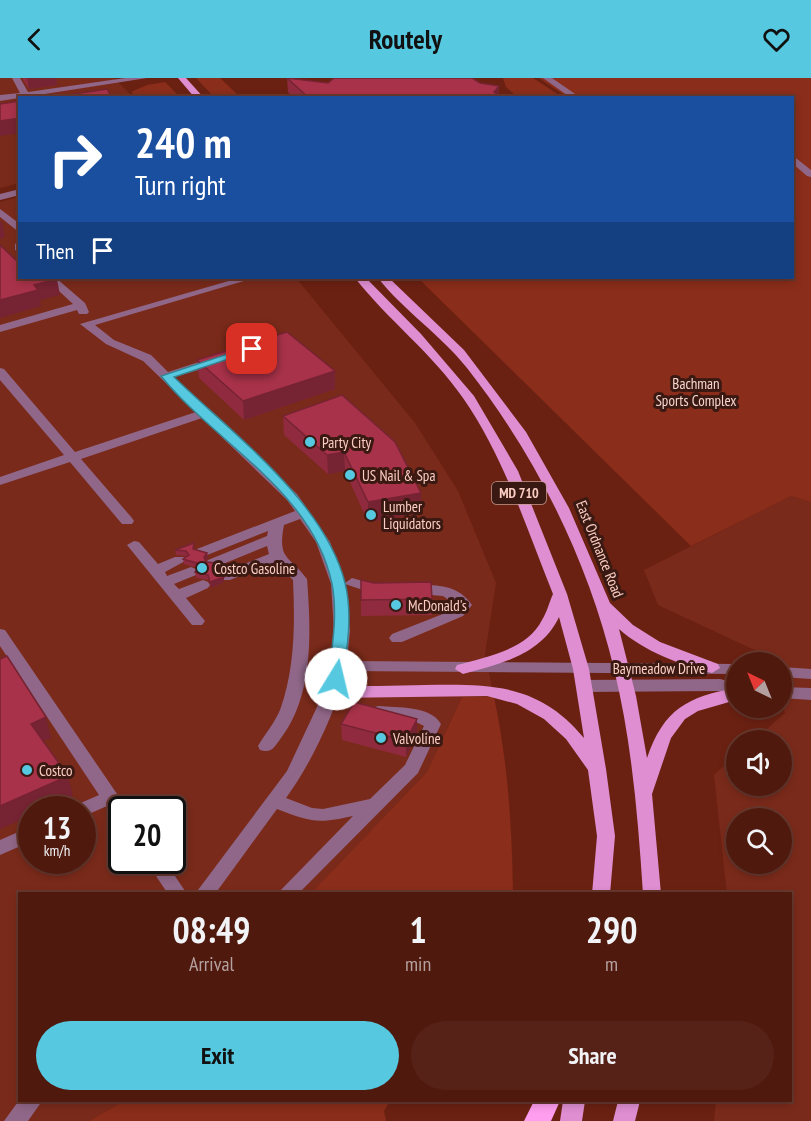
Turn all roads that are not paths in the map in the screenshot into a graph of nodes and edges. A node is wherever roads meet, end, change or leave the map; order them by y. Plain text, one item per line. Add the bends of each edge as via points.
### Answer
1 (16, 78) edge
2 (143, 78) edge
3 (182, 78) edge
4 (547, 78) edge
5 (97, 84) junction
6 (25, 94) junction
7 (88, 96) edge
8 (199, 96) edge
9 (574, 96) edge
10 (0, 98) edge
11 (18, 105) edge
12 (0, 108) edge
13 (794, 162) edge
14 (810, 174) edge
15 (18, 192) edge
16 (0, 197) edge
17 (0, 212) edge
18 (18, 228) edge
19 (51, 279) edge
20 (244, 279) edge
21 (361, 279) edge
22 (384, 279) edge
23 (81, 305) junction
24 (86, 324) junction
25 (0, 328) edge
26 (231, 356) edge
27 (0, 372) edge
28 (166, 376) junction
29 (205, 413) junction
30 (72, 457) junction
31 (0, 481) edge
32 (303, 513) junction
33 (127, 521) dead end
34 (276, 530) junction
35 (134, 545) dead end
36 (202, 552) edge
37 (277, 556) junction
38 (180, 560) dead end
39 (213, 563) edge
40 (191, 572) dead end
41 (159, 577) junction
42 (225, 577) edge
43 (352, 583) dead end
44 (203, 585) dead end
45 (560, 594) junction
46 (176, 596) junction
47 (600, 600) junction
48 (197, 621) dead end
49 (0, 634) edge
50 (397, 638) dead end
51 (339, 666) junction
52 (622, 668) junction
53 (712, 668) junction
54 (463, 669) junction
55 (726, 669) edge
56 (792, 673) edge
57 (811, 674) edge
58 (582, 677) junction
59 (625, 685) junction
60 (726, 686) edge
61 (332, 692) junction
62 (792, 693) edge
63 (811, 694) edge
64 (726, 697) edge
65 (378, 712) edge
66 (266, 746) dead end
67 (597, 769) junction
68 (643, 795) junction
69 (108, 796) edge
70 (274, 801) junction
71 (376, 805) junction
72 (18, 840) edge
73 (0, 848) edge
74 (163, 874) edge
75 (177, 892) edge
76 (206, 892) edge
77 (288, 892) edge
78 (601, 892) edge
79 (652, 892) edge
80 (30, 1102) edge
81 (546, 1102) edge
82 (574, 1102) edge
83 (629, 1102) edge
84 (15, 1121) edge
85 (537, 1121) edge
86 (571, 1121) edge
87 (624, 1121) edge

1 - 6 street
2 - 5 street
3 - 8 main road
4 - 9 street
5 - 6 street
5 - 7 street via 102,94
6 - 10 street
11 - 12 street
13 - 14 street
15 - 16 street
17 - 18 street
19 - 23 street
20 - 24 street
21 - 45 main road, MD 710 via 468,396 511,471
22 - 47 main road, East Ordnance Road / MD 710 via 469,362 502,406 553,491
23 - 24 street
23 - 25 street
24 - 28 street via 110,342 147,358
26 - 28 street
27 - 30 street
28 - 29 street
29 - 30 street
29 - 32 street via 292,497
30 - 31 street
30 - 33 street
32 - 34 street
32 - 51 street via 323,542 338,584 342,631
34 - 36 street
34 - 37 street
34 - 39 street via 267,543
35 - 41 street
37 - 42 street
37 - 66 street via 300,579 303,618 291,700 277,735
38 - 41 street
40 - 41 street
41 - 46 street
43 - 50 street via 374,591 431,590 458,595 464,605 458,613
44 - 46 street
45 - 54 main road via 548,625 537,638 503,657
45 - 58 main road, MD 710
46 - 48 street
47 - 52 main road, East Ordnance Road / MD 710
47 - 53 main road via 626,629 676,657
49 - 69 street
51 - 54 street
51 - 61 street
52 - 53 street, Baymeadow Drive
52 - 58 street, Baymeadow Drive
52 - 59 main road, East Ordnance Road / MD 710
53 - 55 street, Baymeadow Drive
54 - 58 street
56 - 57 street
58 - 59 street, Baymeadow Drive
58 - 67 main road, MD 710
59 - 60 street, Baymeadow Drive
59 - 68 main road, East Ordnance Road / MD 710
61 - 67 main road via 478,690 507,694 530,701 562,723
61 - 70 street via 294,774
62 - 63 street
64 - 68 main road via 698,704 674,717 662,737
65 - 71 street via 417,715 432,724 412,769
67 - 78 main road, MD 710 via 606,836
68 - 79 main road, East Ordnance Road / MD 710
70 - 71 street via 323,816
70 - 76 street
71 - 77 street
72 - 73 street
74 - 75 street
80 - 84 street
81 - 85 highway
82 - 86 main road
83 - 87 main road

